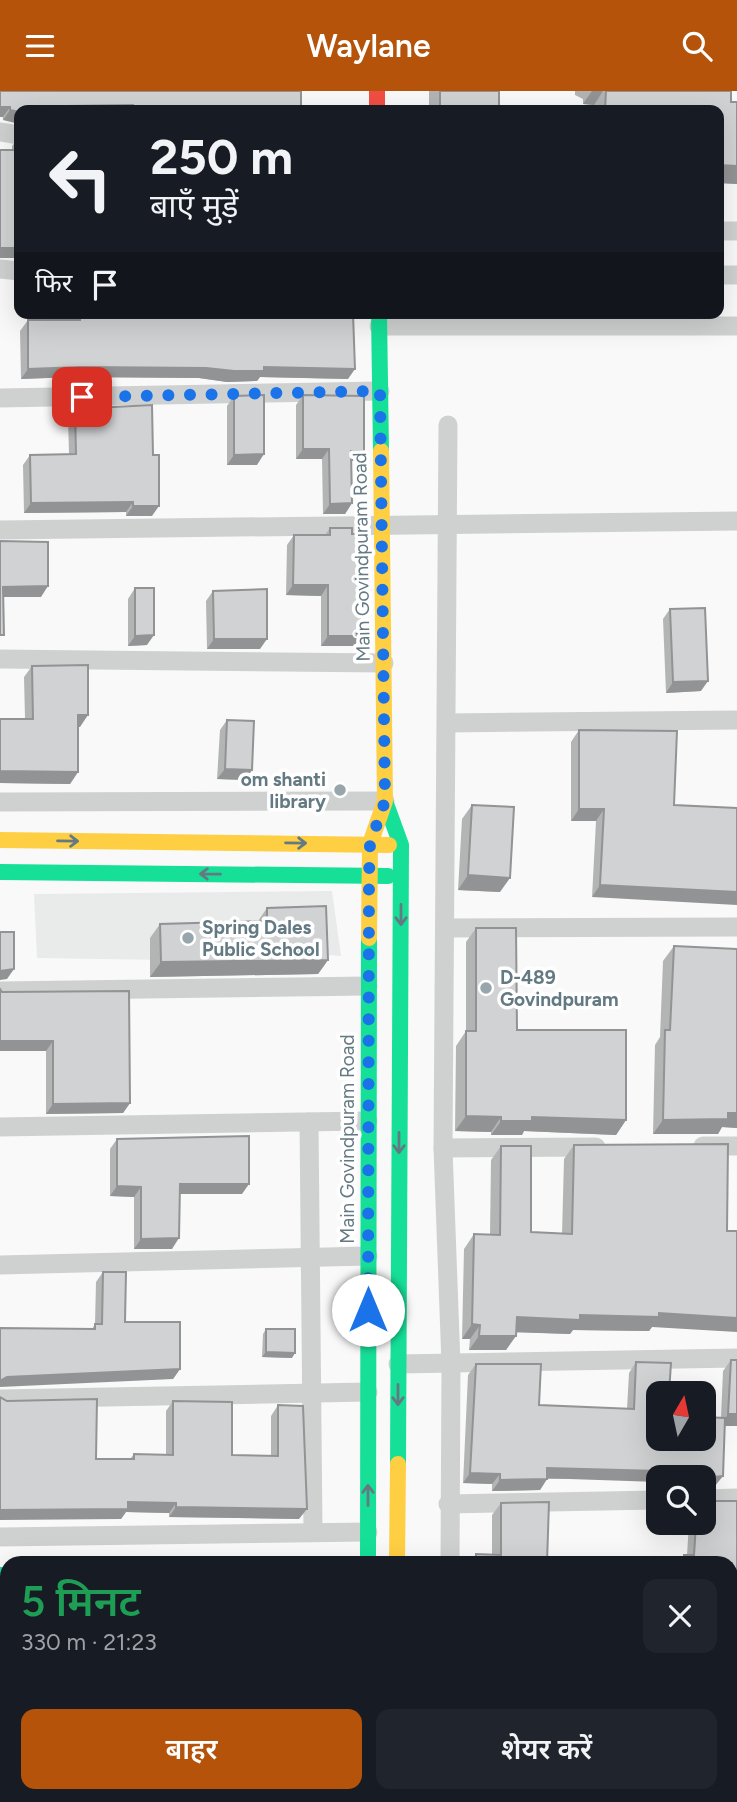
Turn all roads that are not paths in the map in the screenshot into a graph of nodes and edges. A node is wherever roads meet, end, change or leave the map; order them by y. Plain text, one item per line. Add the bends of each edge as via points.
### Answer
1 (379, 320) edge
2 (737, 326) edge
3 (380, 391) junction
4 (0, 398) edge
5 (448, 425) dead end
6 (737, 521) edge
7 (447, 524) junction
8 (382, 525) junction
9 (0, 530) edge
10 (0, 659) edge
11 (384, 663) junction
12 (737, 720) edge
13 (447, 723) junction
14 (385, 801) junction
15 (0, 802) edge
16 (0, 840) edge
17 (370, 844) junction
18 (401, 845) junction
19 (0, 872) edge
20 (401, 875) junction
21 (369, 876) junction
22 (737, 927) edge
23 (446, 928) junction
24 (369, 986) junction
25 (0, 991) edge
26 (368, 1121) junction
27 (309, 1122) junction
28 (0, 1127) edge
29 (681, 1146) edge
30 (737, 1146) edge
31 (611, 1147) edge
32 (443, 1148) junction
33 (368, 1256) junction
34 (310, 1257) junction
35 (0, 1265) edge
36 (737, 1358) edge
37 (398, 1364) junction
38 (451, 1364) junction
39 (368, 1392) junction
40 (312, 1395) junction
41 (0, 1399) edge
42 (716, 1499) edge
43 (737, 1499) edge
44 (646, 1500) edge
45 (448, 1504) junction
46 (313, 1532) junction
47 (368, 1532) junction
48 (0, 1537) edge
49 (368, 1556) edge
50 (397, 1556) edge
51 (450, 1556) edge

1 - 2 street
1 - 3 street, Main Govindpuram Road
3 - 4 street
3 - 8 street, Main Govindpuram Road
5 - 7 street
6 - 7 street
7 - 8 street
7 - 13 street
8 - 9 street
8 - 11 street, Main Govindpuram Road
10 - 11 street
11 - 14 street, Main Govindpuram Road
12 - 13 street
13 - 23 street
14 - 15 street
14 - 17 street, Main Govindpuram Road
14 - 18 street, Main Govindpuram Road
16 -> 17 street
17 - 18 street
17 - 21 street, Main Govindpuram Road
18 - 20 street, Main Govindpuram Road
21 -> 19 street
20 - 21 street
20 -> 37 street, Main Govindpuram Road
21 - 24 street, Main Govindpuram Road
22 - 23 street
23 - 32 street
24 - 25 street
24 - 26 street, Main Govindpuram Road
26 - 27 street
26 - 33 street, Main Govindpuram Road
27 - 28 street
27 - 34 street
29 - 30 street
31 - 32 street
32 - 38 street
33 - 34 street
33 - 39 street, Main Govindpuram Road
34 - 35 street
34 - 40 street
36 - 38 street
37 - 38 street
37 -> 50 street, Main Govindpuram Road
38 - 45 street
39 - 40 street
47 -> 39 street, Main Govindpuram Road
40 - 41 street
40 - 46 street
42 - 43 street
44 - 45 street
45 - 51 street
46 - 47 street
46 - 48 street
47 - 49 street, Main Govindpuram Road

